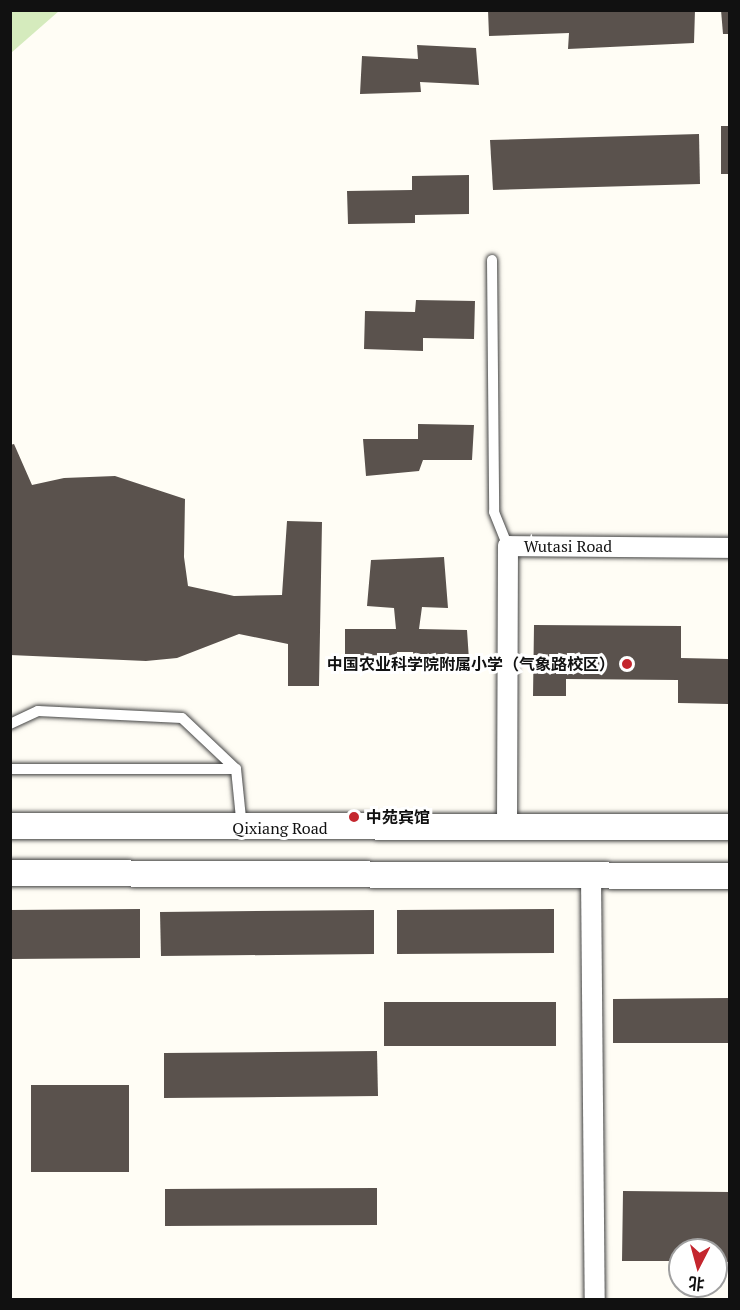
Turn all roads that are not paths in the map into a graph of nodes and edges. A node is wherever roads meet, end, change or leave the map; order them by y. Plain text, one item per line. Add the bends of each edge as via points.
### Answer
1 (492, 260) dead end
2 (508, 546) junction
3 (729, 548) edge
4 (10, 724) edge
5 (10, 769) edge
6 (236, 769) junction
7 (10, 826) edge
8 (729, 827) edge
9 (242, 828) junction
10 (507, 828) junction
11 (10, 873) edge
12 (591, 876) junction
13 (729, 876) edge
14 (595, 1299) edge

1 - 2 lane via 494,512
2 - 3 street, Wutasi Road
2 - 10 street, Wutasi Road
4 - 6 lane via 38,711 182,718
5 - 6 lane
6 - 9 lane
7 - 9 street, Qixiang Road
8 - 10 street, Qixiang Road
9 - 10 street, Qixiang Road
11 - 12 street
12 - 13 street
12 - 14 street

